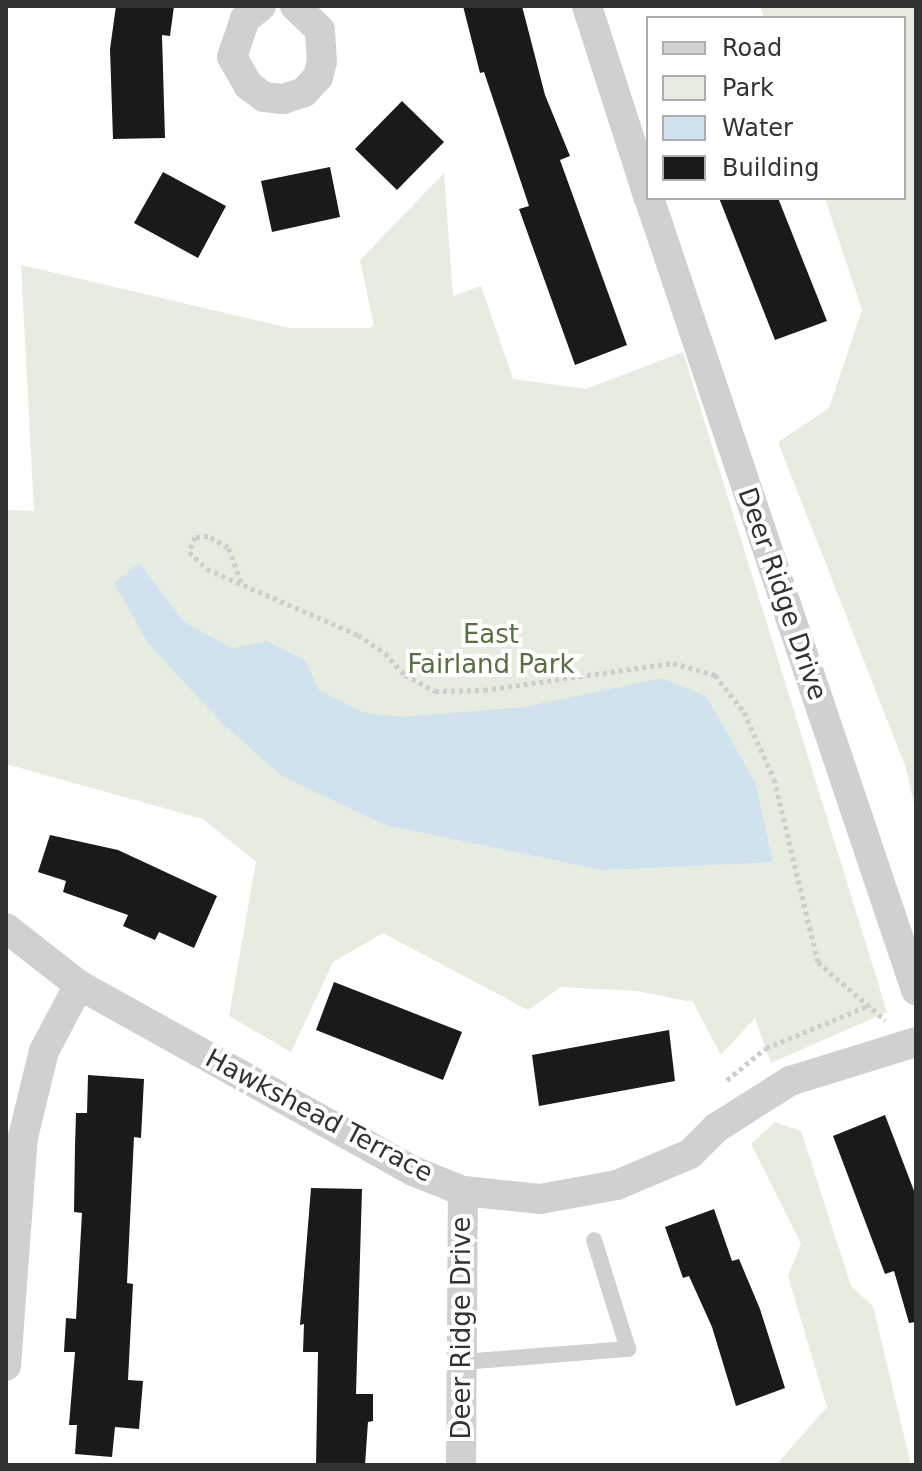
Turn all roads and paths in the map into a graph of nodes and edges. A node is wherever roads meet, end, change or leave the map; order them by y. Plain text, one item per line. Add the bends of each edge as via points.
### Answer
1 (261, 6) edge
2 (295, 6) edge
3 (587, 6) edge
4 (646, 191) edge
5 (649, 200) edge
6 (241, 582) junction
7 (6, 928) edge
8 (79, 985) junction
9 (916, 990) edge
10 (911, 1043) edge
11 (463, 1191) junction
12 (594, 1240) dead end
13 (462, 1362) junction
14 (6, 1366) edge
15 (461, 1465) edge

1 - 2 street via 245,19 232,57 248,85 264,97 283,99 304,92 318,77 323,53 320,30
3 - 4 street, Deer Ridge Drive
5 - 9 street, Deer Ridge Drive
6 - 6 path via 207,569 189,552 195,537 208,536 228,547
6 - 10 path via 358,635 405,675 435,691 484,690 673,663 715,675 744,712 774,779 818,962
7 - 8 street, Hawkshead Terrace
8 - 11 street, Hawkshead Terrace via 413,1171
8 - 14 street via 44,1051 23,1137
10 - 11 street, Hawkshead Terrace via 790,1081 716,1128 690,1154 617,1185 540,1199
11 - 13 street, Deer Ridge Drive
12 - 13 lane via 628,1349
13 - 15 street, Deer Ridge Drive

